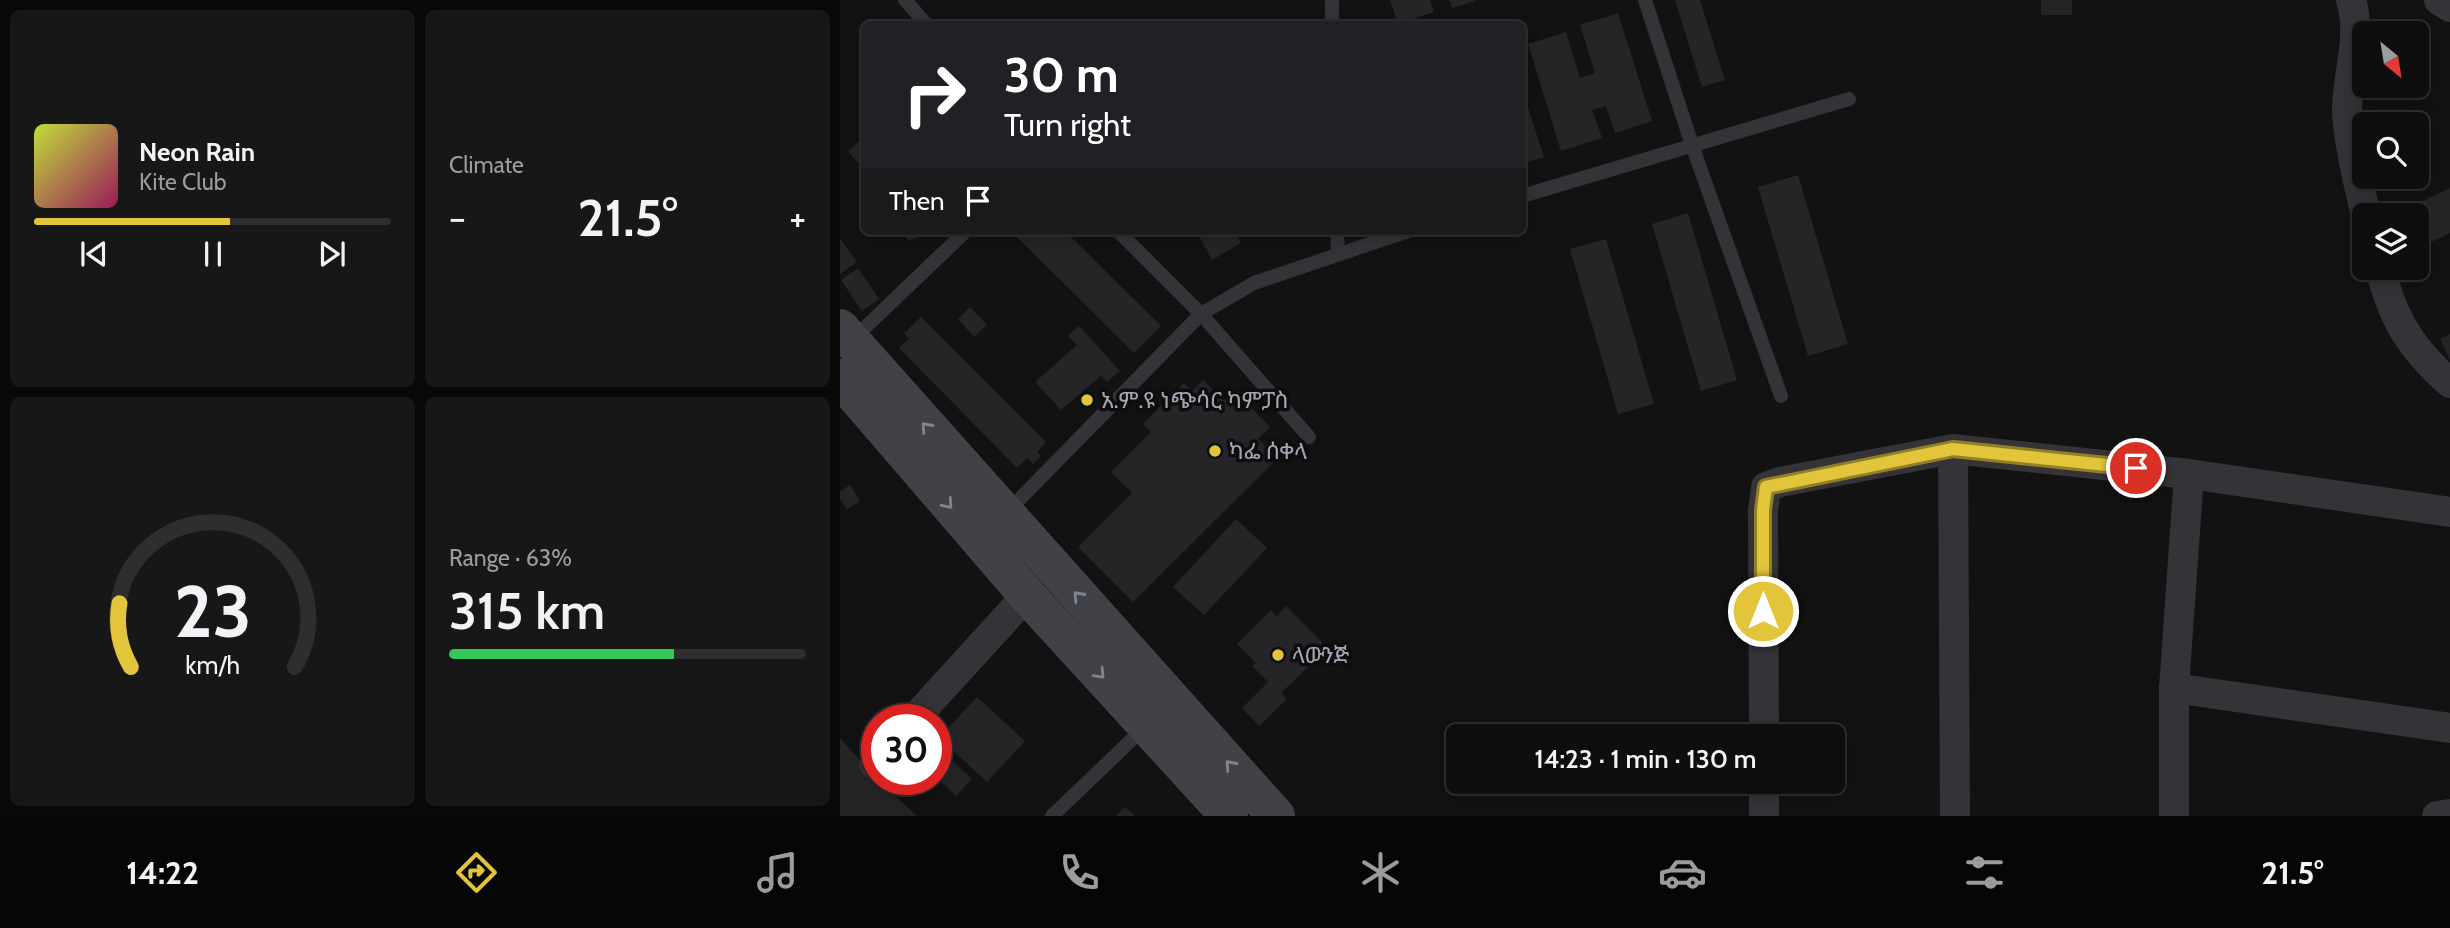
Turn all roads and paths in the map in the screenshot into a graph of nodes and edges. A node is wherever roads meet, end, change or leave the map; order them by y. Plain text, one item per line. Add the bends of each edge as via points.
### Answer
1 (905, 0) edge
2 (1332, 0) edge
3 (1645, 0) edge
4 (2351, 0) edge
5 (2439, 0) edge
6 (2450, 7) edge
7 (923, 21) edge
8 (1332, 21) edge
9 (1849, 99) dead end
10 (1692, 145) junction
11 (1526, 195) edge
12 (2364, 203) edge
13 (961, 235) edge
14 (1122, 235) edge
15 (1337, 235) edge
16 (1395, 235) edge
17 (1338, 252) junction
18 (2382, 280) edge
19 (1201, 314) junction
20 (845, 335) edge
21 (840, 378) edge
22 (2450, 383) edge
23 (1781, 396) dead end
24 (1309, 438) dead end
25 (1953, 449) junction
26 (2189, 474) junction
27 (2450, 512) edge
28 (1004, 515) junction
29 (1027, 595) junction
30 (2175, 688) junction
31 (928, 704) edge
32 (1764, 724) edge
33 (1147, 725) junction
34 (2450, 728) edge
35 (1764, 794) edge
36 (2450, 814) edge
37 (1052, 816) edge
38 (1229, 816) edge
39 (1276, 816) edge
40 (1764, 816) edge
41 (1955, 816) edge
42 (2174, 816) edge
43 (2437, 816) edge

1 - 7 lane
2 - 8 lane
3 - 10 lane
4 - 12 street via 2355,51 2347,109
5 - 6 street
9 - 10 lane
10 - 11 lane
10 - 23 lane
13 - 20 lane
14 - 19 lane
15 - 17 lane
16 - 17 lane
17 - 19 lane via 1254,283
18 - 22 street via 2406,335 2425,361
19 - 24 lane
19 - 28 lane
28 -> 20 main road
21 -> 29 main road
25 - 26 street
25 - 32 street via 1766,487
25 - 41 street
26 - 27 street
26 - 30 street
39 -> 28 main road
29 - 31 street
29 -> 33 main road
30 - 34 street
30 - 42 street
33 - 37 lane
33 - 38 main road
35 - 40 street
36 - 43 street

